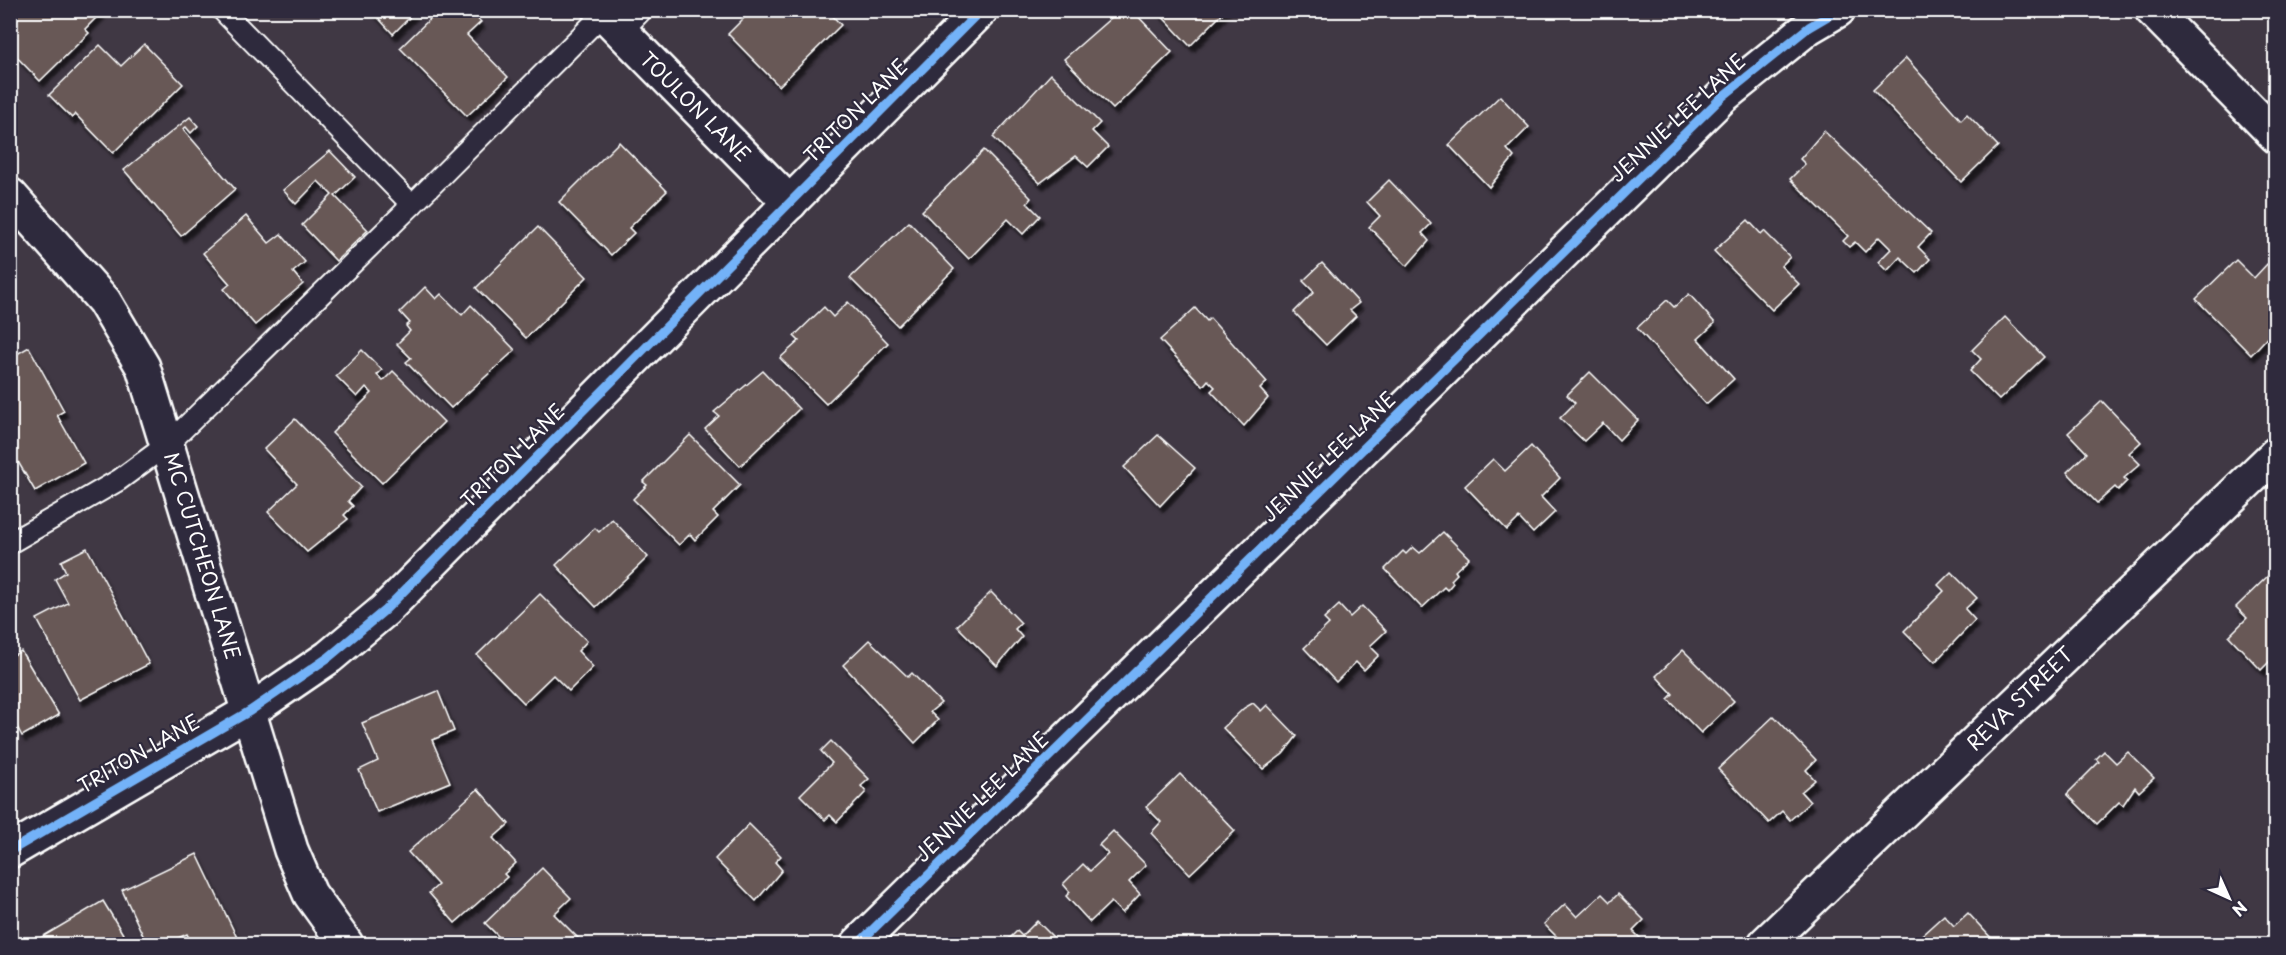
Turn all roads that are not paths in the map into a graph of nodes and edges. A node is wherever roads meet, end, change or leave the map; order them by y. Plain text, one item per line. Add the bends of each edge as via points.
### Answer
1 (222, 10) edge
2 (981, 10) edge
3 (1838, 10) edge
4 (2152, 10) edge
5 (616, 17) edge
6 (2276, 136) edge
7 (12, 200) edge
8 (790, 203) junction
9 (412, 205) junction
10 (168, 444) junction
11 (2276, 454) edge
12 (10, 543) edge
13 (250, 711) junction
14 (10, 850) edge
15 (346, 945) edge
16 (858, 945) edge
17 (1765, 945) edge

1 - 9 lane
2 - 8 street, TRITON LANE
3 - 16 street, JENNIE LEE LANE via 1809,27 1722,97
4 - 6 street
5 - 8 street, TOULON LANE
5 - 9 lane
7 - 10 street, MC CUTCHEON LANE via 104,301 143,367
8 - 13 street, TRITON LANE via 385,610 329,657
9 - 10 lane
10 - 12 lane via 119,480
10 - 13 street, MC CUTCHEON LANE
11 - 17 street, REVA STREET
13 - 14 street, TRITON LANE
13 - 15 street, MC CUTCHEON LANE via 291,850 310,894

